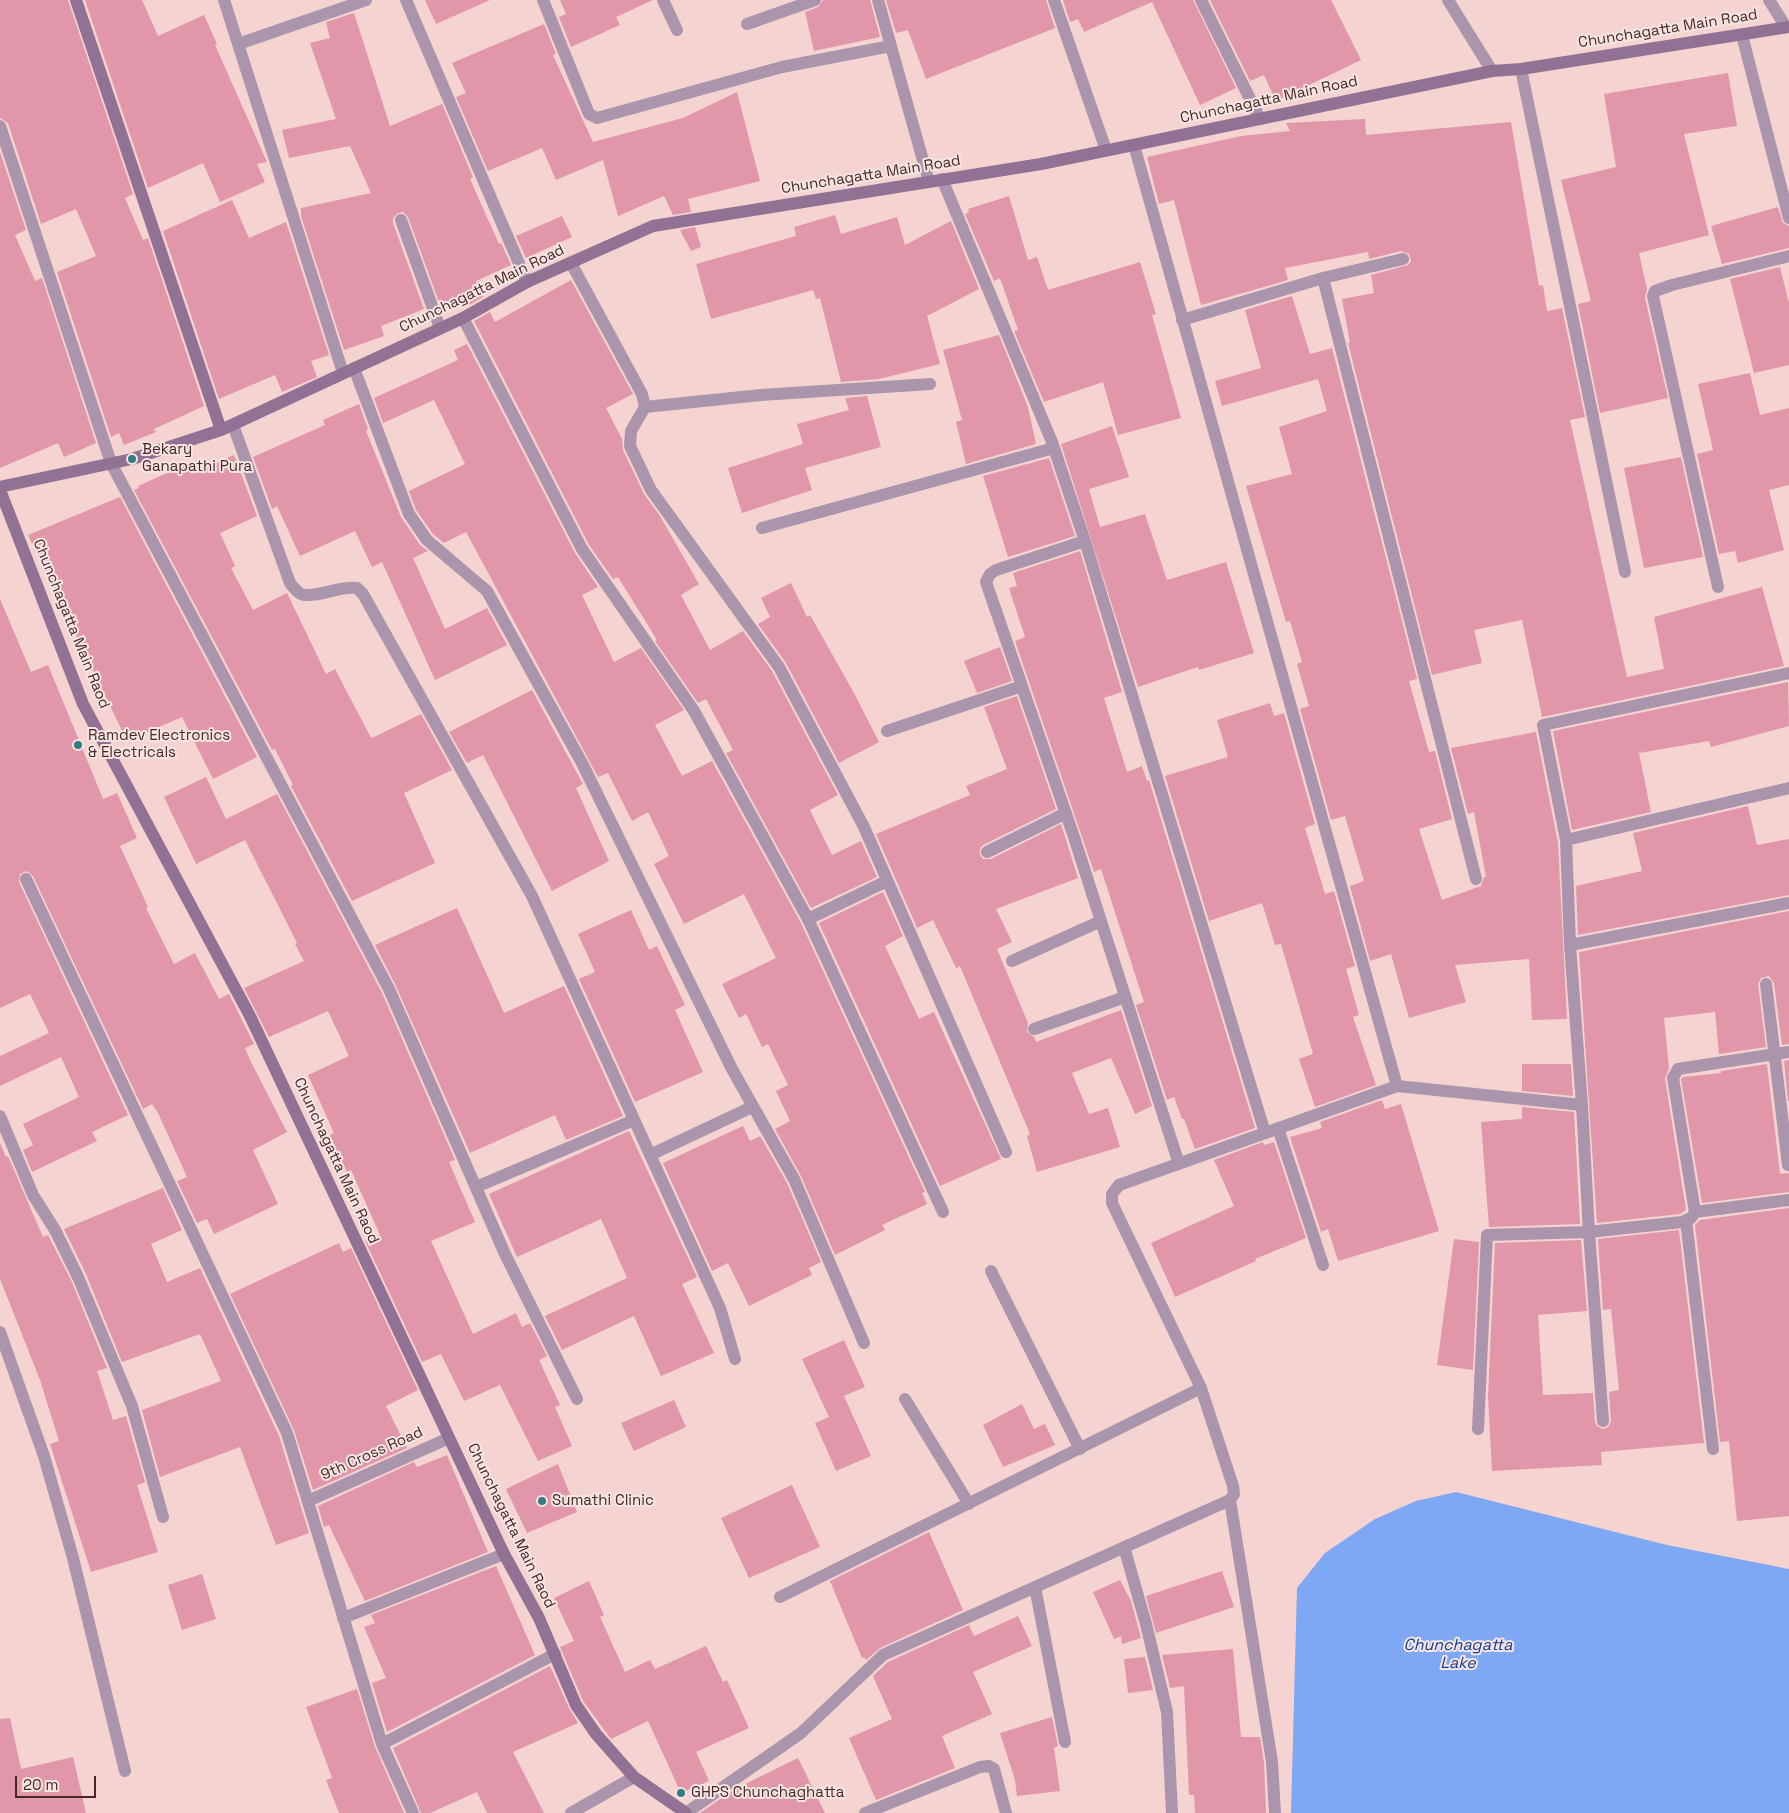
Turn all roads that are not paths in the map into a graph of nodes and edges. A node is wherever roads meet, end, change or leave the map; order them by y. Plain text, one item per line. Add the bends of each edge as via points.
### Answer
1 (76, 0) edge
2 (224, 0) edge
3 (366, 0) edge
4 (406, 0) edge
5 (543, 0) edge
6 (662, 0) edge
7 (816, 0) edge
8 (878, 0) edge
9 (1054, 0) edge
10 (1202, 0) edge
11 (1448, 0) edge
12 (1769, 0) edge
13 (747, 24) dead end
14 (1788, 27) edge
15 (677, 30) dead end
16 (1742, 35) junction
17 (238, 44) junction
18 (891, 46) junction
19 (1520, 69) junction
20 (1492, 71) junction
21 (1260, 119) junction
22 (0, 126) edge
23 (1134, 145) junction
24 (1106, 150) junction
25 (942, 180) junction
26 (929, 182) junction
27 (1789, 218) edge
28 (400, 220) dead end
29 (1789, 256) edge
30 (1403, 259) dead end
31 (571, 263) junction
32 (1323, 278) junction
33 (527, 282) junction
34 (463, 318) junction
35 (1182, 320) junction
36 (440, 328) junction
37 (348, 371) junction
38 (930, 384) dead end
39 (645, 407) junction
40 (232, 424) junction
41 (221, 430) junction
42 (1054, 448) junction
43 (111, 463) junction
44 (0, 489) edge
45 (762, 528) dead end
46 (1085, 540) junction
47 (1624, 572) dead end
48 (1718, 587) dead end
49 (1789, 673) edge
50 (1022, 686) junction
51 (887, 731) dead end
52 (1789, 788) edge
53 (1066, 813) junction
54 (1566, 840) junction
55 (987, 852) dead end
56 (26, 879) dead end
57 (1476, 879) dead end
58 (887, 880) junction
59 (1789, 903) edge
60 (808, 919) junction
61 (1101, 920) junction
62 (1570, 945) junction
63 (1012, 961) dead end
64 (1766, 984) dead end
65 (1125, 997) junction
66 (1034, 1029) dead end
67 (1789, 1052) edge
68 (1774, 1054) junction
69 (1397, 1086) junction
70 (1582, 1105) junction
71 (752, 1107) junction
72 (0, 1116) edge
73 (634, 1120) junction
74 (1278, 1128) junction
75 (1265, 1132) junction
76 (1006, 1152) dead end
77 (650, 1155) junction
78 (1179, 1164) junction
79 (1788, 1165) edge
80 (476, 1187) junction
81 (1789, 1203) edge
82 (943, 1212) dead end
83 (1691, 1216) junction
84 (1589, 1232) junction
85 (1323, 1265) dead end
86 (991, 1272) dead end
87 (0, 1332) edge
88 (864, 1343) dead end
89 (735, 1359) dead end
90 (1201, 1388) junction
91 (577, 1399) dead end
92 (905, 1399) dead end
93 (1603, 1421) dead end
94 (1478, 1429) dead end
95 (449, 1438) junction
96 (1080, 1449) junction
97 (1713, 1449) dead end
98 (1230, 1500) junction
99 (308, 1501) junction
100 (969, 1504) junction
101 (164, 1517) dead end
102 (1124, 1547) junction
103 (504, 1554) junction
104 (1035, 1587) junction
105 (780, 1597) dead end
106 (343, 1618) junction
107 (555, 1654) junction
108 (1065, 1742) dead end
109 (382, 1744) junction
110 (125, 1771) dead end
111 (634, 1777) junction
112 (413, 1813) edge
113 (571, 1813) edge
114 (686, 1813) edge
115 (865, 1813) edge
116 (1006, 1813) edge
117 (1172, 1813) edge
118 (1275, 1813) edge

1 - 41 street
2 - 17 street
3 - 17 street
4 - 33 street
5 - 18 street via 590,114 597,118 782,67
6 - 15 street
7 - 13 street
8 - 18 street
9 - 24 street
10 - 21 street
11 - 20 street
12 - 14 street
14 - 16 street, Chunchagatta Main Road
16 - 19 street, Chunchagatta Main Road
16 - 27 street
17 - 37 street
18 - 26 street
19 - 20 street, Chunchagatta Main Road
19 - 47 street
20 - 21 street, Chunchagatta Main Road
21 - 23 street, Chunchagatta Main Road
22 - 43 street
23 - 24 street, Chunchagatta Main Road
23 - 35 street
24 - 25 street, Chunchagatta Main Road
25 - 26 street, Chunchagatta Main Road
25 - 42 street
26 - 31 street, Chunchagatta Main Road via 653,226
28 - 36 street
29 - 48 street via 1672,285 1655,291 1653,296
30 - 32 street
31 - 33 street, Chunchagatta Main Road
31 - 39 street via 642,394
32 - 35 street
32 - 57 street
33 - 34 street, Chunchagatta Main Road
34 - 36 street, Chunchagatta Main Road
34 - 60 street via 582,549 694,711
35 - 69 street
36 - 37 street, Chunchagatta Main Road
37 - 40 street, Chunchagatta Main Road
37 - 71 street via 408,514 426,540 487,591 582,762 646,898
38 - 39 street via 762,395
39 - 58 street via 631,431 630,446 650,490 779,667 864,827
40 - 41 street, Chunchagatta Main Road
40 - 73 street via 290,583 304,595 345,587 357,588 363,594 532,896
41 - 43 street, Chunchagatta Main Road
42 - 45 street
42 - 46 street
43 - 44 street, Chunchagatta Main Road
43 - 80 street via 389,989
44 - 95 street, Chunchagatta Main Raod via 83,704 250,1016
46 - 50 street via 990,574 986,582
46 - 75 street
49 - 54 street via 1543,725
50 - 51 street
50 - 53 street
52 - 54 street
53 - 55 street
53 - 61 street
54 - 62 street
56 - 99 street via 287,1433
58 - 60 street
58 - 76 street
59 - 62 street
60 - 82 street
61 - 63 street
61 - 65 street
62 - 70 street
64 - 68 street
65 - 66 street
65 - 78 street
67 - 68 street
68 - 79 street
68 - 83 street via 1675,1072 1673,1078
69 - 70 street
69 - 74 street
70 - 84 street
71 - 77 street
71 - 88 street via 794,1179
72 - 101 street via 33,1194 78,1277 132,1406
73 - 77 street
73 - 80 street
74 - 75 street
74 - 85 street
75 - 78 street
77 - 89 street via 720,1308
78 - 90 street via 1119,1185 1112,1194 1112,1203
80 - 91 street via 505,1254
81 - 83 street
83 - 84 street
83 - 97 street
84 - 93 street
84 - 94 street via 1487,1235
86 - 96 street
87 - 110 street via 55,1493
90 - 96 street
90 - 98 street via 1233,1486 1234,1494
92 - 100 street
95 - 99 street, 9th Cross Road
95 - 103 street, Chunchagatta Main Raod
96 - 100 street
98 - 102 street
98 - 118 street via 1272,1762
99 - 106 street
100 - 105 street
102 - 104 street
102 - 117 street via 1167,1712
103 - 106 street
103 - 107 street, Chunchagatta Main Raod
104 - 108 street
104 - 114 street via 883,1654 802,1732
106 - 109 street
107 - 109 street
107 - 111 street, Chunchagatta Main Raod via 576,1705 596,1734
109 - 112 street
111 - 113 street
111 - 114 street, Chunchagatta Main Raod
115 - 116 street via 989,1766 994,1769

